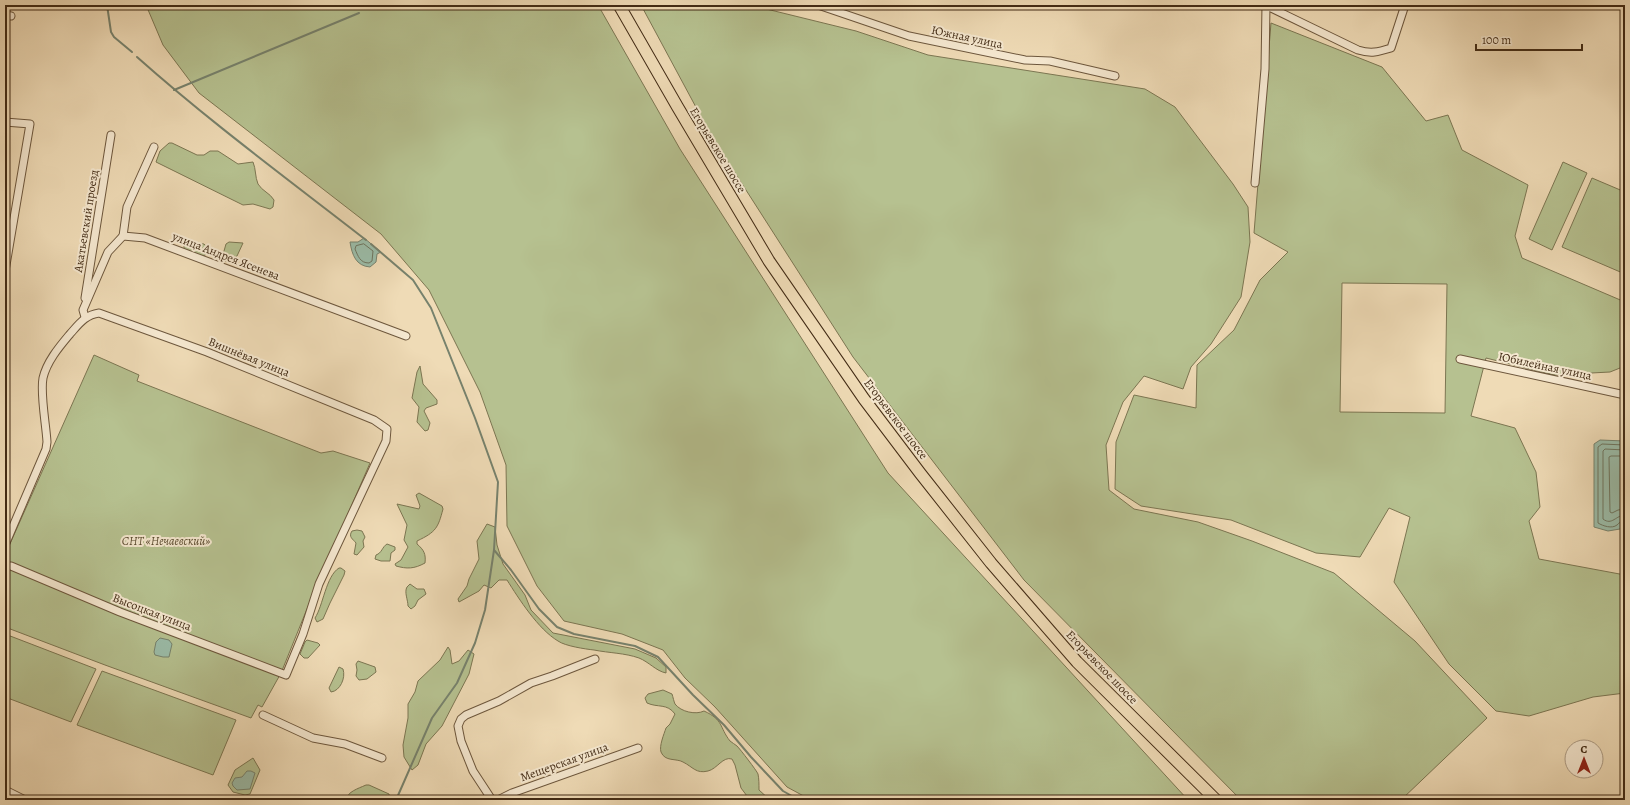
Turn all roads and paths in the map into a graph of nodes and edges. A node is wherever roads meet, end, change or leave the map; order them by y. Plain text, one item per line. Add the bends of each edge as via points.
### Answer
1 (620, 5) edge
2 (818, 5) edge
3 (1266, 5) edge
4 (1405, 5) edge
5 (1115, 76) dead end
6 (5, 122) edge
7 (111, 135) dead end
8 (154, 147) dead end
9 (1255, 183) dead end
10 (123, 236) junction
11 (5, 271) edge
12 (84, 313) junction
13 (406, 336) dead end
14 (1460, 359) dead end
15 (1625, 395) edge
16 (5, 545) edge
17 (8, 566) edge
18 (595, 659) dead end
19 (286, 675) joint
20 (263, 715) dead end
21 (638, 748) dead end
22 (382, 758) dead end
23 (5, 790) edge
24 (25, 800) edge
25 (492, 800) edge
26 (498, 800) edge
27 (1216, 800) edge

1 - 27 main road, Егорьевское шоссе via 769,261 864,399 991,563 1072,656
2 - 5 street, Южная улица via 909,36 1025,60 1050,61
3 - 4 street via 1368,53 1391,48
3 - 9 street via 1265,69
6 - 11 street via 30,124
7 - 12 street, Акатьевский проезд
8 - 10 street via 128,207
10 - 12 street via 108,252
10 - 13 street, улица Андрея Ясенева via 145,238
12 - 16 street via 52,358 44,376 42,386 48,442
12 - 19 street, Вишнёвая улица via 99,313 207,352 374,420 387,429 386,441 319,584 303,634
14 - 15 street, Юбилейная улица
17 - 19 street, Высоцкая улица
18 - 25 street via 531,683 499,701 466,714 461,719 459,730 466,753 473,771
20 - 22 street via 313,738 345,744
21 - 26 street, Мещерская улица
23 - 24 street

